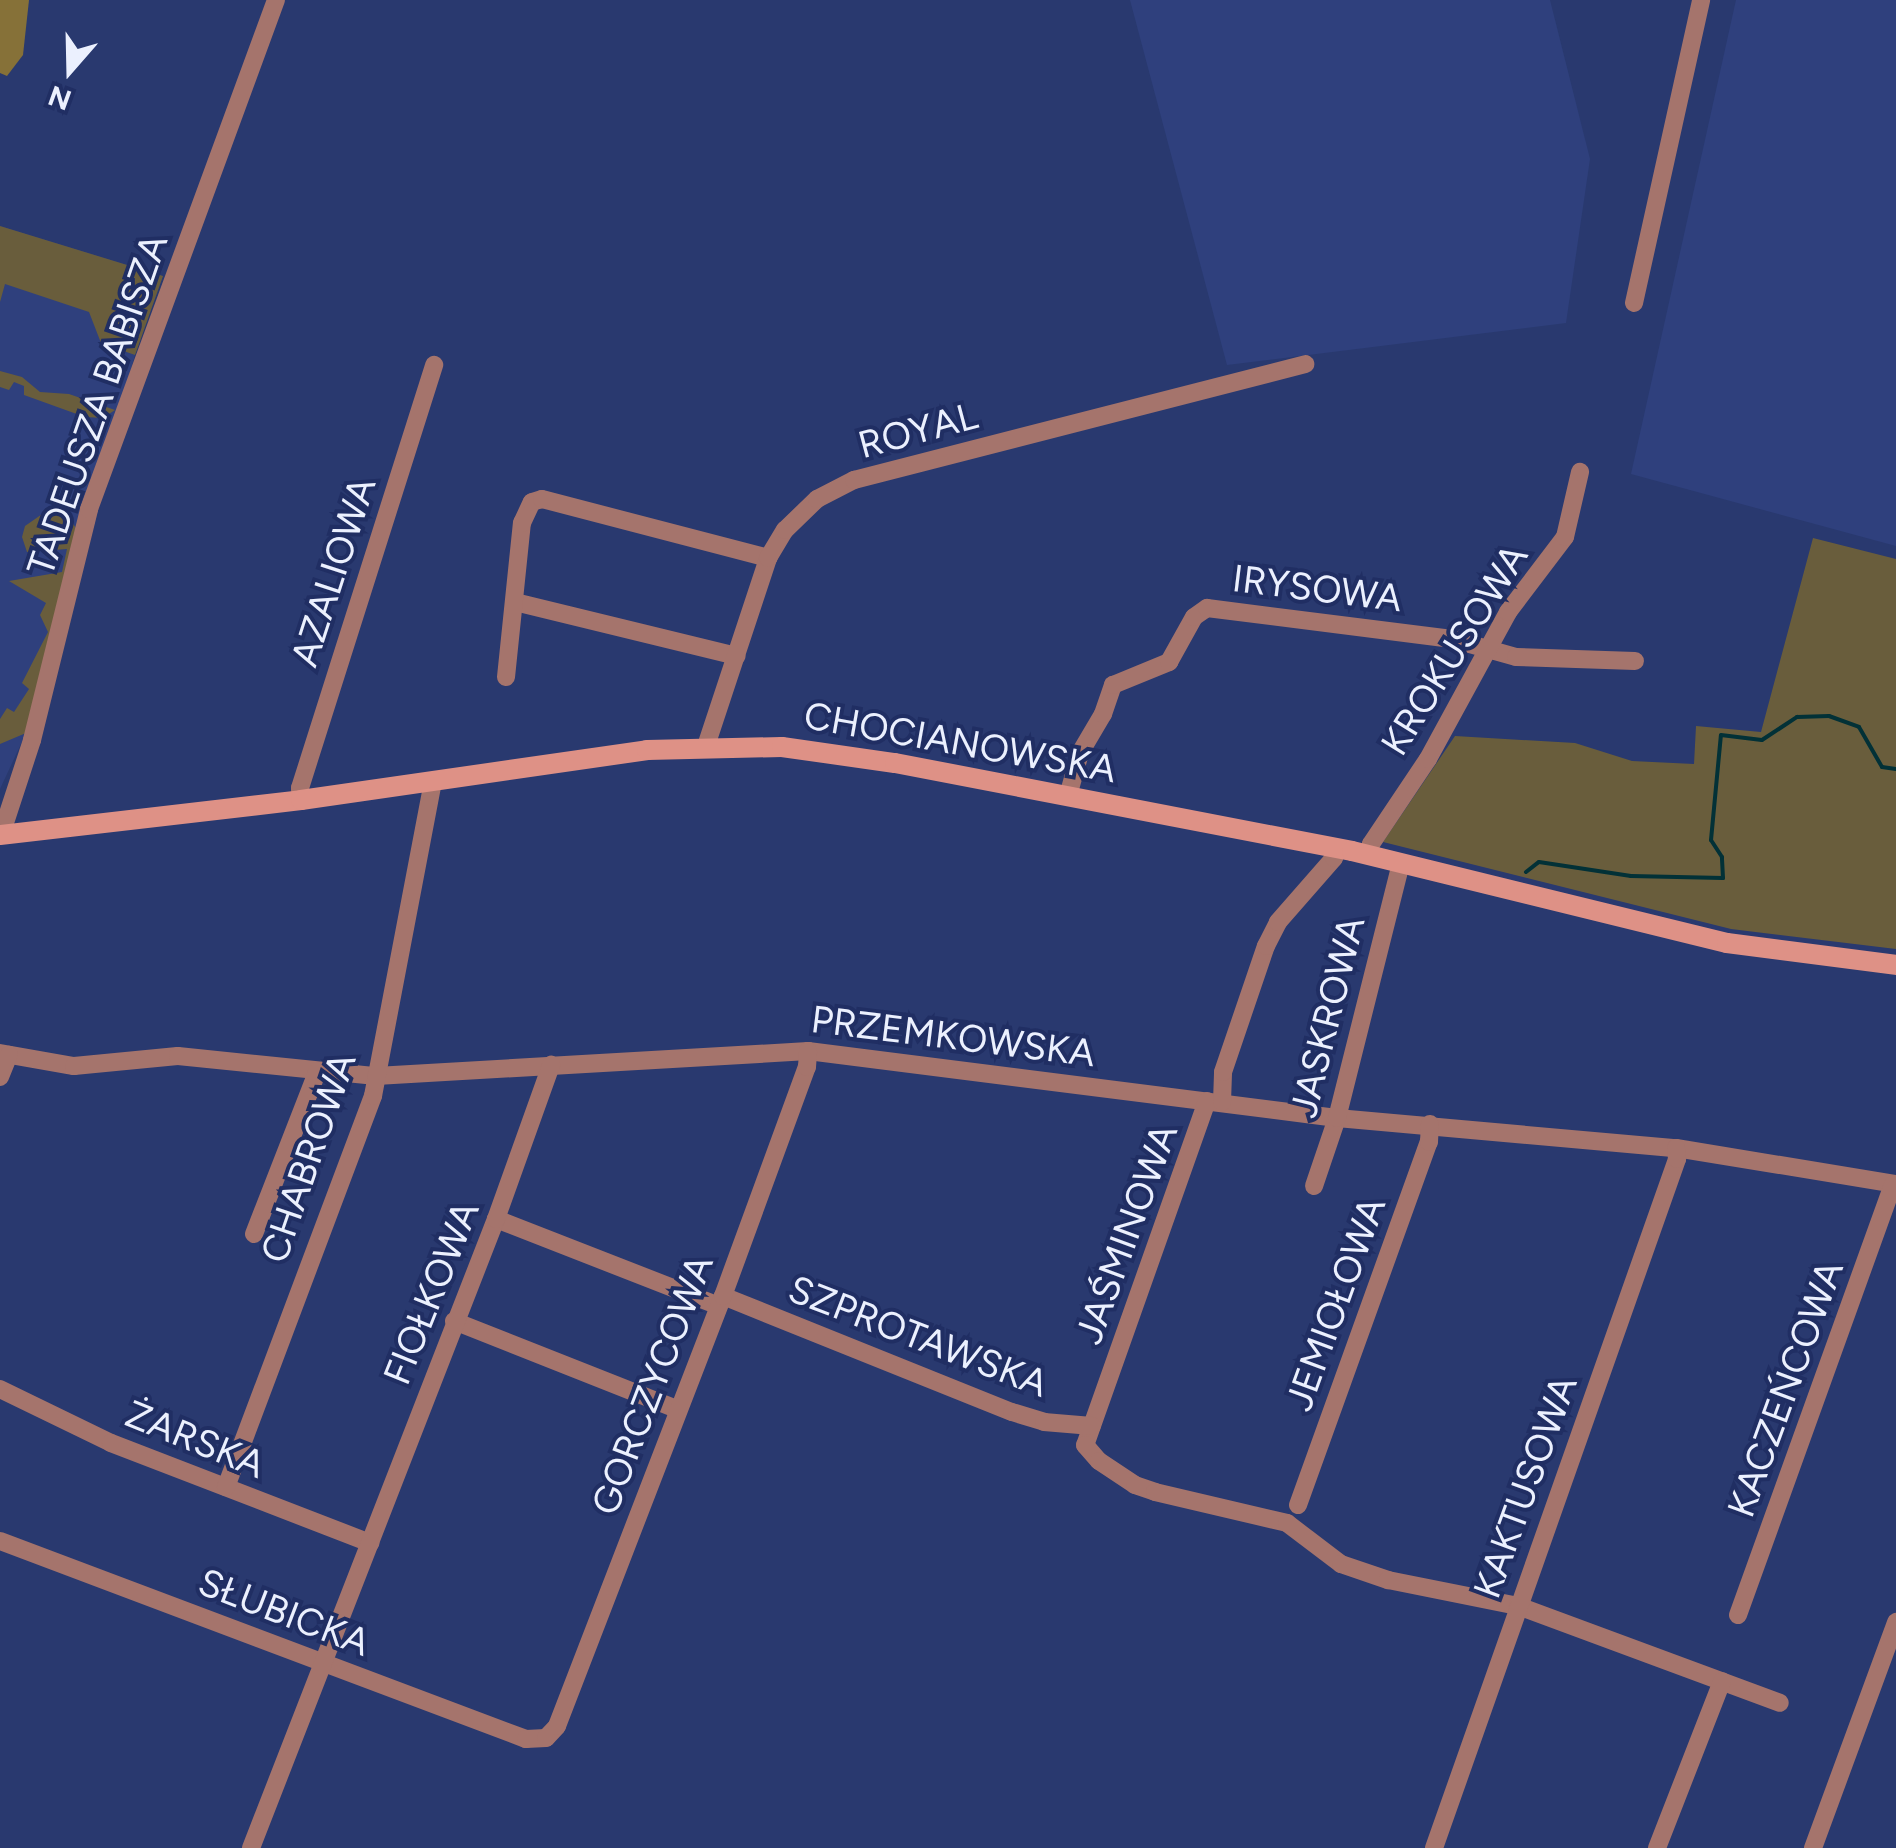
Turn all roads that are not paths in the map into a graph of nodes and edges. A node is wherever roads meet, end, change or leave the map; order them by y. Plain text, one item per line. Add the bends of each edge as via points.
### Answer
1 (276, 0) edge
2 (1701, 0) edge
3 (1634, 303) dead end
4 (1304, 364) dead end
5 (434, 365) dead end
6 (1580, 472) dead end
7 (768, 558) junction
8 (515, 602) junction
9 (1486, 651) junction
10 (736, 656) junction
11 (1635, 661) dead end
12 (506, 677) dead end
13 (706, 746) junction
14 (433, 782) junction
15 (1068, 796) junction
16 (300, 800) junction
17 (0, 835) edge
18 (1336, 848) junction
19 (1368, 855) junction
20 (1401, 863) junction
21 (1896, 966) edge
22 (808, 1050) junction
23 (4, 1054) edge
24 (551, 1066) junction
25 (317, 1072) junction
26 (376, 1076) junction
27 (0, 1077) edge
28 (1214, 1102) junction
29 (1337, 1118) junction
30 (1430, 1124) junction
31 (1676, 1148) junction
32 (1894, 1184) edge
33 (1314, 1186) dead end
34 (496, 1219) junction
35 (254, 1234) dead end
36 (721, 1301) junction
37 (454, 1322) junction
38 (0, 1389) edge
39 (676, 1409) junction
40 (1092, 1426) junction
41 (226, 1488) junction
42 (1298, 1505) dead end
43 (0, 1541) edge
44 (370, 1543) junction
45 (1518, 1606) junction
46 (1738, 1615) dead end
47 (1896, 1622) edge
48 (322, 1663) junction
49 (1722, 1681) junction
50 (1780, 1703) dead end
51 (546, 1738) joint
52 (250, 1848) edge
53 (1434, 1848) edge
54 (1657, 1848) edge
55 (1813, 1848) edge

1 - 17 street, TADEUSZA BABISZA via 89,510 32,740
2 - 3 street
4 - 7 street, ROYAL via 854,480 800,514
5 - 16 street, AZALIOWA
6 - 9 street, KROKUSOWA via 1565,537
7 - 8 street via 542,499 524,509
7 - 10 street, ROYAL
8 - 10 street
8 - 12 street
9 - 11 street
9 - 15 street, IRYSOWA via 1452,639 1207,608 1169,662 1113,685 1080,753
9 - 19 street, KROKUSOWA
10 - 13 street, ROYAL
13 - 14 street, CHOCIANOWSKA
13 - 15 street, CHOCIANOWSKA via 834,753
14 - 16 street, CHOCIANOWSKA
14 - 26 street, CHABROWA
15 - 18 street, CHOCIANOWSKA
16 - 17 street, CHOCIANOWSKA
18 - 19 street, CHOCIANOWSKA
18 - 28 street, JAŚMINOWA via 1266,946
19 - 20 street, CHOCIANOWSKA
20 - 21 street, CHOCIANOWSKA via 1686,934
20 - 29 street, JASKROWA
22 - 24 street, PRZEMKOWSKA
22 - 28 street, PRZEMKOWSKA
22 - 36 street, GORCZYCOWA
23 - 25 street, PRZEMKOWSKA via 74,1066 178,1056
23 - 27 street
24 - 26 street, PRZEMKOWSKA
24 - 34 street, FIOŁKOWA
25 - 26 street, PRZEMKOWSKA
25 - 35 street
26 - 41 street, CHABROWA
28 - 29 street, PRZEMKOWSKA
28 - 40 street, JAŚMINOWA
29 - 30 street, PRZEMKOWSKA
29 - 33 street, JASKROWA
30 - 31 street, PRZEMKOWSKA
30 - 42 street, JEMIOŁOWA
31 - 32 street, PRZEMKOWSKA
31 - 45 street, KAKTUSOWA
32 - 46 street, KACZEŃCOWA
34 - 36 street, SZPROTAWSKA
34 - 37 street, FIOŁKOWA
36 - 39 street, GORCZYCOWA
36 - 40 street, SZPROTAWSKA via 1012,1412
37 - 39 street
37 - 44 street, FIOŁKOWA
38 - 41 street, ŻARSKA via 112,1444
39 - 51 street, GORCZYCOWA via 557,1726
40 - 45 street, JAŚMINOWA via 1085,1445 1135,1485 1288,1523 1341,1564 1388,1580
41 - 44 street, ŻARSKA
43 - 48 street, SŁUBICKA
44 - 48 street, FIOŁKOWA
45 - 49 street
45 - 53 street, KAKTUSOWA
47 - 55 street
48 - 51 street, SŁUBICKA via 526,1739
48 - 52 street, FIOŁKOWA
49 - 50 street
49 - 54 street

